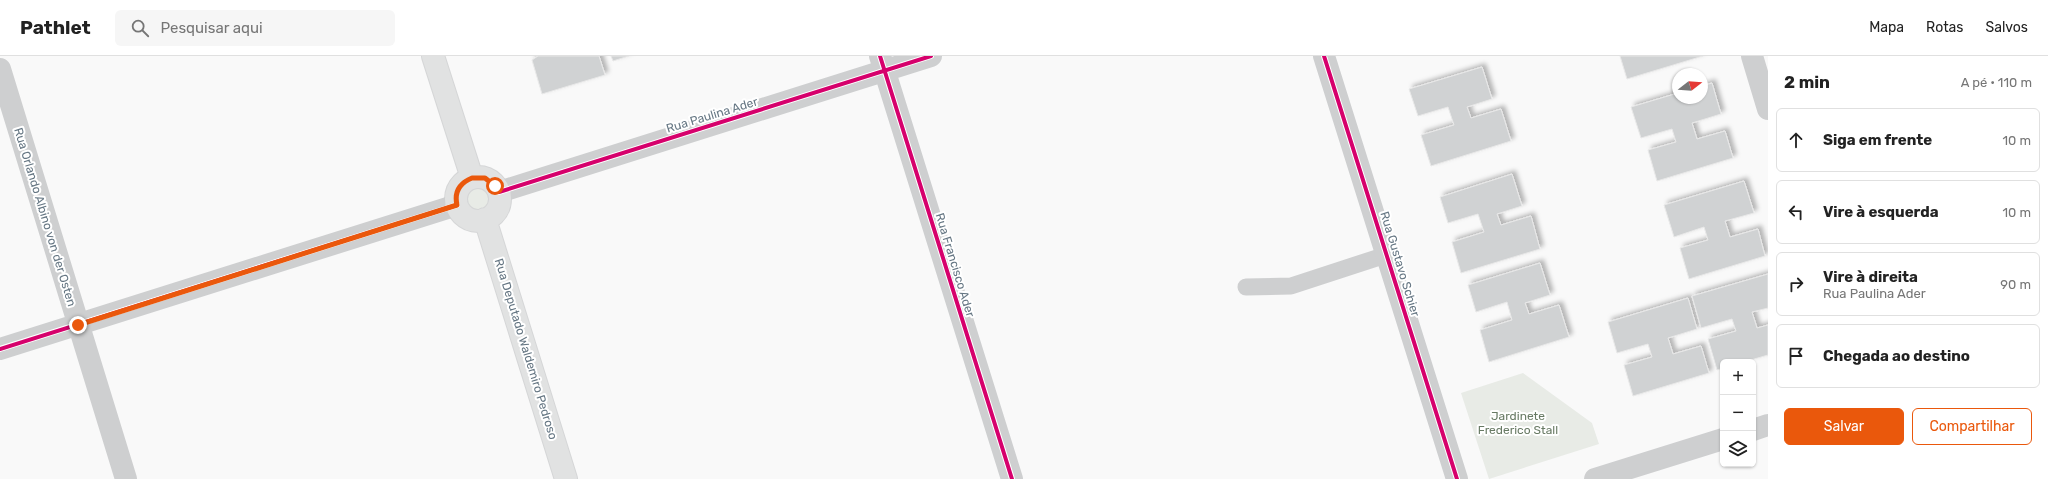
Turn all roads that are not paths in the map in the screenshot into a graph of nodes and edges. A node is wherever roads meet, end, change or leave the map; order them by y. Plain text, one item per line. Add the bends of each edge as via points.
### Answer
1 (433, 56) edge
2 (931, 56) edge
3 (1324, 56) edge
4 (1752, 56) edge
5 (882, 63) edge
6 (0, 70) edge
7 (1768, 109) edge
8 (472, 178) junction
9 (499, 192) junction
10 (457, 205) junction
11 (485, 219) junction
12 (1386, 254) junction
13 (1246, 287) dead end
14 (78, 325) junction
15 (0, 349) edge
16 (1768, 425) edge
17 (1756, 429) edge
18 (1720, 440) edge
19 (126, 479) edge
20 (566, 479) edge
21 (1012, 479) edge
22 (1457, 479) edge
23 (1595, 479) edge

1 - 8 street
2 - 5 street, Rua Paulina Ader
3 - 12 street, Rua Gustavo Schier
4 - 7 street
5 - 9 street, Rua Paulina Ader
5 - 21 street, Rua Francisco Ader
6 - 14 street, Rua Orlando Albino von der Osten
8 - 9 street via 485,178 491,181
8 - 10 street via 458,188
9 - 11 street via 497,209
10 - 11 street via 461,213 468,218 476,221
10 - 14 street
11 - 20 street, Rua Deputado Waldemiro Pedroso
12 - 13 lane via 1291,286
12 - 22 street, Rua Gustavo Schier
14 - 15 street
14 - 19 street, Rua Orlando Albino von der Osten
16 - 17 street
18 - 23 street

